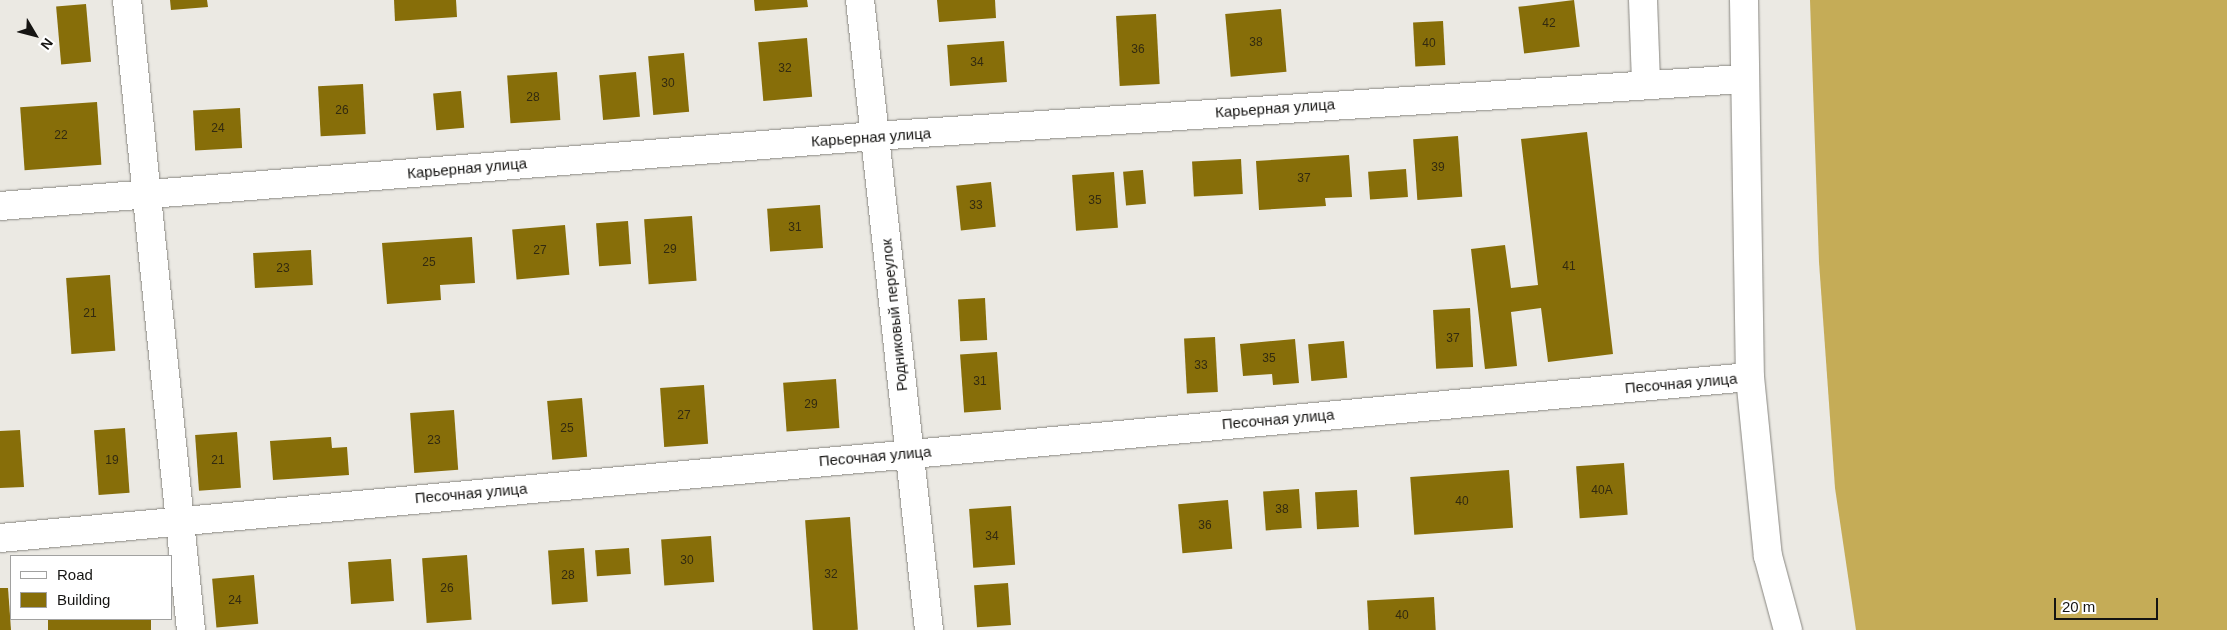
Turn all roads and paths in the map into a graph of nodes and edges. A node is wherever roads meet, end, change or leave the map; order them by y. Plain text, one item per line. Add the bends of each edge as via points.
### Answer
1 (127, 0) edge
2 (860, 0) edge
3 (1643, 0) edge
4 (1744, 0) edge
5 (1742, 79) junction
6 (1646, 83) junction
7 (875, 136) junction
8 (148, 194) junction
9 (0, 206) edge
10 (1750, 377) junction
11 (909, 452) junction
12 (181, 520) junction
13 (0, 538) edge
14 (191, 630) edge
15 (929, 630) edge
16 (1788, 630) edge

1 - 8 street
2 - 7 street, Родниковый переулок
3 - 6 street
4 - 5 street
5 - 6 street, Карьерная улица
5 - 10 street
6 - 7 street, Карьерная улица
7 - 8 street, Карьерная улица
7 - 11 street, Родниковый переулок
8 - 9 street, Карьерная улица
8 - 12 street
10 - 11 street, Песочная улица
10 - 16 street via 1768,556
11 - 12 street, Песочная улица
11 - 15 street, Родниковый переулок
12 - 13 street, Песочная улица
12 - 14 street

